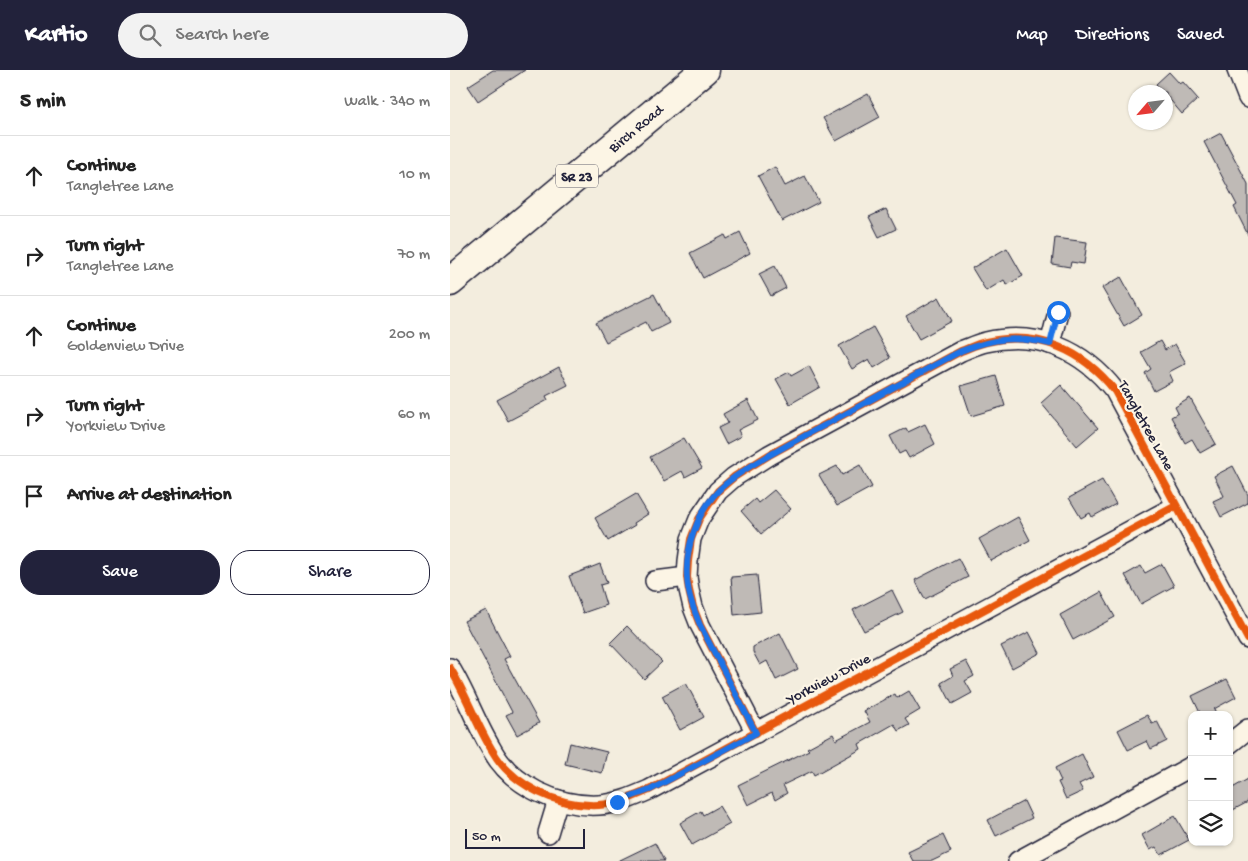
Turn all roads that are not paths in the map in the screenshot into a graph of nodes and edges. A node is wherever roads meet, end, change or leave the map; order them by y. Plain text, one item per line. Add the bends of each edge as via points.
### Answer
1 (704, 70) edge
2 (1236, 70) edge
3 (1248, 98) edge
4 (450, 282) edge
5 (1058, 312) dead end
6 (1050, 344) junction
7 (1176, 506) junction
8 (687, 577) junction
9 (655, 581) dead end
10 (1248, 639) edge
11 (450, 668) edge
12 (1248, 729) edge
13 (756, 733) junction
14 (1233, 741) edge
15 (1188, 768) edge
16 (558, 800) junction
17 (548, 833) dead end
18 (1018, 861) edge

1 - 4 main road, Birch Road / SR 23
2 - 3 street
5 - 6 street
6 - 7 street, Tangletree Lane via 1079,357 1115,391
6 - 8 street, Tangletree Lane via 1003,339 961,351 734,477 718,491 699,519
7 - 10 street, Tangletree Lane
7 - 13 street, Yorkview Drive
8 - 9 street
8 - 13 street, Tangletree Lane via 700,625
11 - 16 street, Yorkview Drive via 492,752 528,787
12 - 14 street
13 - 16 street, Yorkview Drive via 628,800 599,805
15 - 18 street
16 - 17 street

